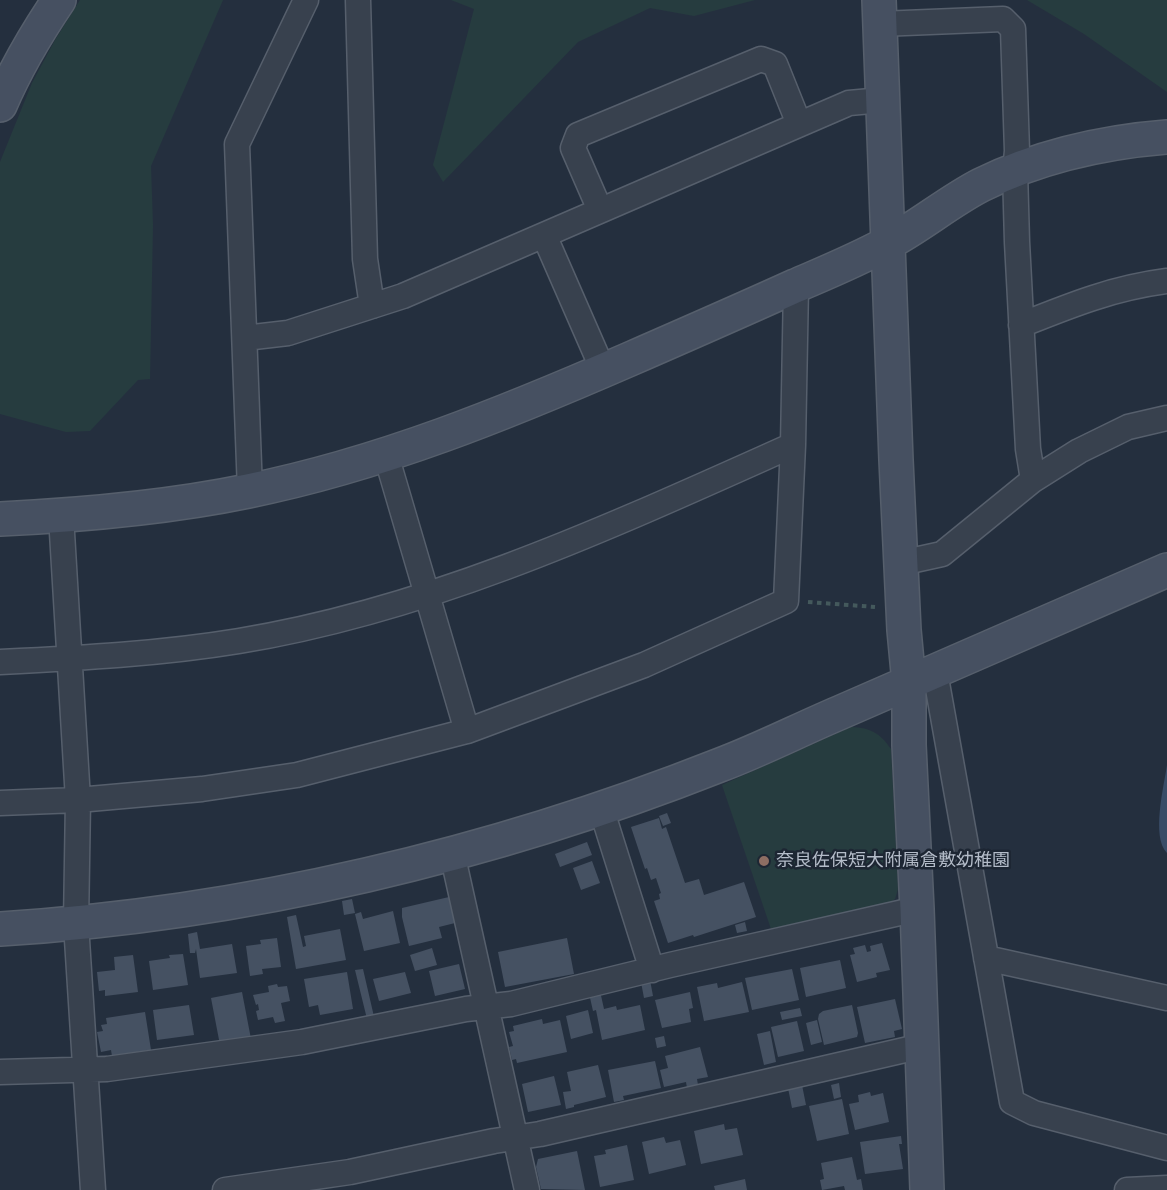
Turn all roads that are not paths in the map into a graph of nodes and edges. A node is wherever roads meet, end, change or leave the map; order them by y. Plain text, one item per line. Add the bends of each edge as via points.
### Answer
1 (59, 0) edge
2 (306, 0) edge
3 (358, 0) edge
4 (880, 12) edge
5 (882, 100) junction
6 (0, 105) edge
7 (799, 124) junction
8 (1167, 137) edge
9 (1015, 171) junction
10 (600, 210) junction
11 (544, 235) junction
12 (887, 244) junction
13 (1167, 280) edge
14 (796, 286) junction
15 (372, 306) junction
16 (1021, 325) junction
17 (245, 338) junction
18 (603, 370) junction
19 (1167, 418) edge
20 (793, 445) junction
21 (386, 455) junction
22 (1033, 480) junction
23 (250, 491) junction
24 (61, 516) junction
25 (0, 519) edge
26 (901, 563) junction
27 (1167, 570) edge
28 (427, 595) junction
29 (70, 658) junction
30 (0, 662) edge
31 (922, 677) junction
32 (467, 731) junction
33 (78, 800) junction
34 (0, 803) edge
35 (601, 808) junction
36 (452, 853) junction
37 (917, 909) junction
38 (76, 924) junction
39 (0, 929) edge
40 (986, 958) junction
41 (652, 970) junction
42 (1167, 998) edge
43 (486, 1007) junction
44 (922, 1046) junction
45 (86, 1070) junction
46 (0, 1072) edge
47 (515, 1137) junction
48 (1167, 1148) edge
49 (1167, 1188) edge
50 (93, 1190) edge
51 (225, 1190) edge
52 (527, 1190) edge
53 (927, 1190) edge
54 (1127, 1190) edge

1 - 6 street via 36,34
2 - 17 street via 237,144
3 - 15 street via 365,259
4 - 5 street
4 - 9 street via 1003,19 1013,29
5 - 7 street via 849,103
5 - 12 street
7 - 10 street
7 - 10 street via 775,64 761,59 578,135 573,148
8 - 9 street via 1126,140
9 - 12 street via 981,186
9 - 16 street
10 - 11 street
11 - 15 street
11 - 18 street
12 - 14 street
12 - 26 street
13 - 16 street via 1103,293
14 - 18 street
14 - 20 street
15 - 17 street via 288,333
16 - 22 street
17 - 23 street
18 - 21 street via 543,397
19 - 22 street via 1128,427
20 - 28 street via 597,533
20 - 32 street via 786,601 644,665
21 - 23 street
21 - 28 street
22 - 26 street via 942,554
23 - 24 street
24 - 25 street
24 - 29 street
26 - 31 street
27 - 31 street
28 - 29 street via 239,641 132,655
28 - 32 street
29 - 30 street
29 - 33 street
31 - 35 street via 721,765
31 - 37 street via 909,745
31 - 40 street
32 - 33 street via 297,775 202,789
33 - 34 street
33 - 38 street
35 - 36 street
35 - 41 street
36 - 38 street via 368,875 233,902
36 - 43 street
37 - 41 street
37 - 44 street
38 - 39 street
38 - 45 street
40 - 42 street
40 - 48 street via 1012,1102 1034,1113
41 - 43 street
43 - 45 street via 302,1042
43 - 47 street
44 - 47 street via 552,1132
44 - 53 street
45 - 46 street
45 - 50 street
47 - 51 street via 350,1172
47 - 52 street
49 - 54 street

